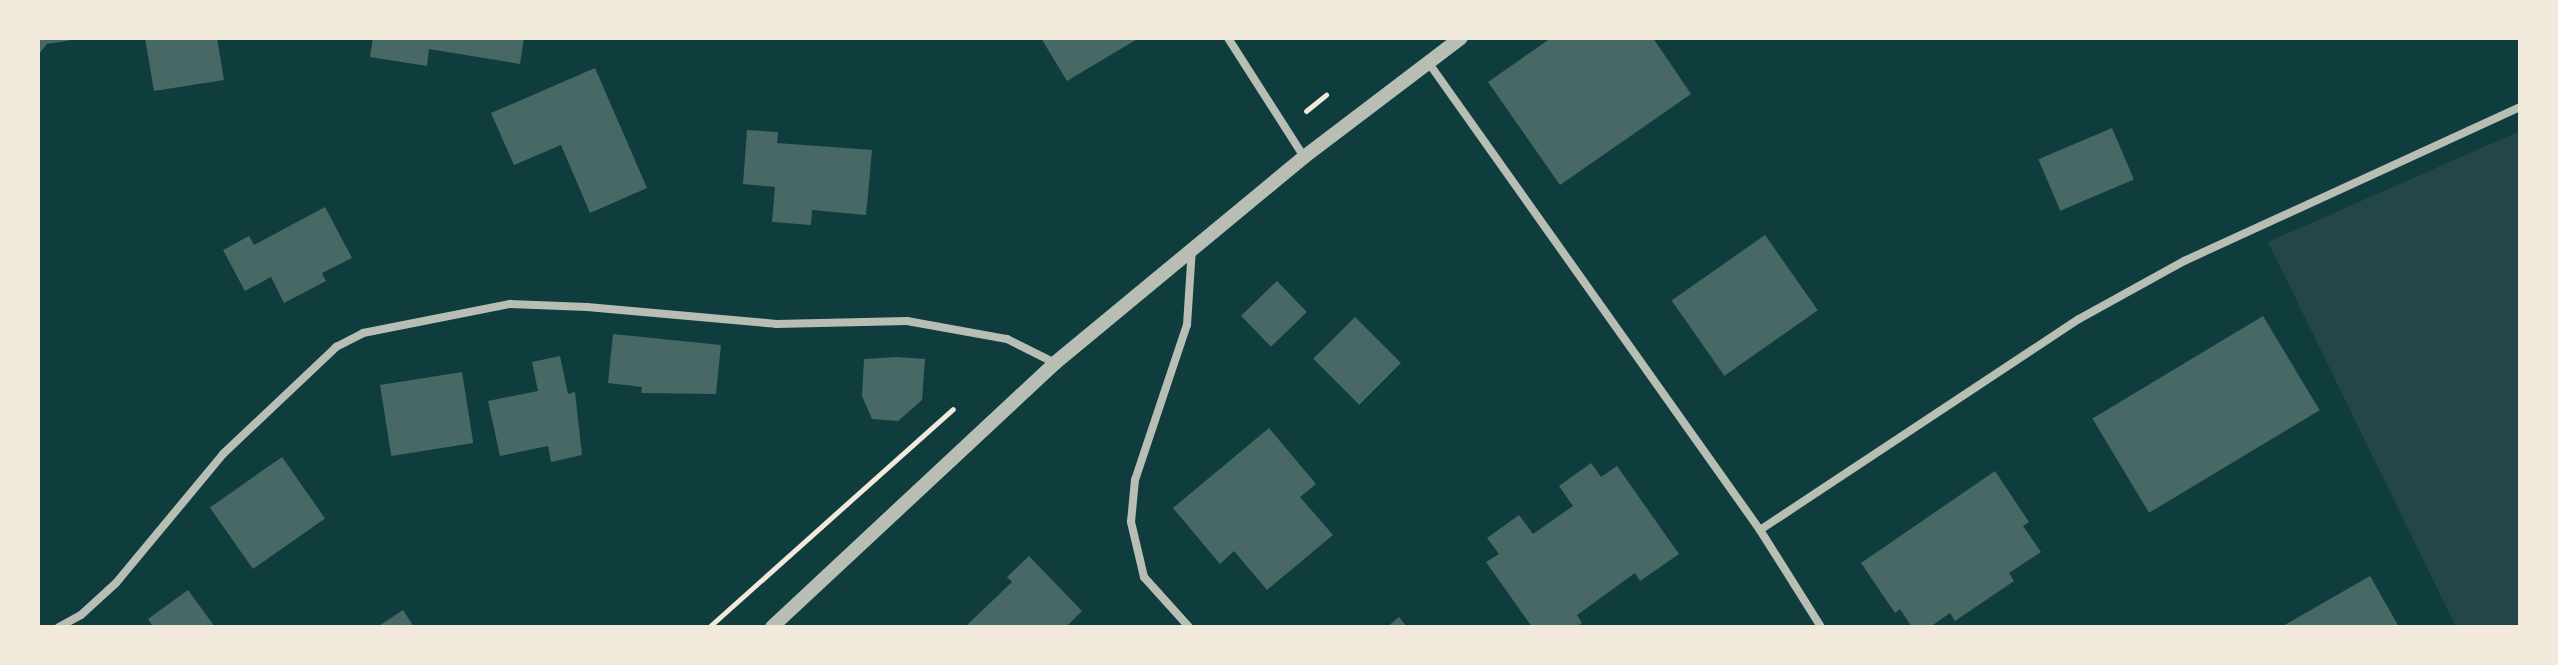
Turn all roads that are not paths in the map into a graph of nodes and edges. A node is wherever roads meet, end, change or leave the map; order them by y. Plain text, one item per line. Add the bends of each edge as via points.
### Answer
1 (1228, 38) edge
2 (1461, 38) edge
3 (1428, 62) junction
4 (2520, 107) edge
5 (1304, 157) junction
6 (1192, 247) junction
7 (1055, 363) junction
8 (1760, 530) junction
9 (59, 627) edge
10 (772, 627) edge
11 (1189, 627) edge
12 (1821, 627) edge

1 - 5 street
2 - 3 street
3 - 5 street
3 - 8 street
4 - 8 street via 2171,268 2079,319
5 - 6 street
6 - 7 street
6 - 11 street via 1187,325 1135,480 1131,522 1144,577
7 - 9 street via 1007,339 907,321 776,324 587,307 510,304 363,333 336,347 223,454 116,583
7 - 10 street
8 - 12 street

